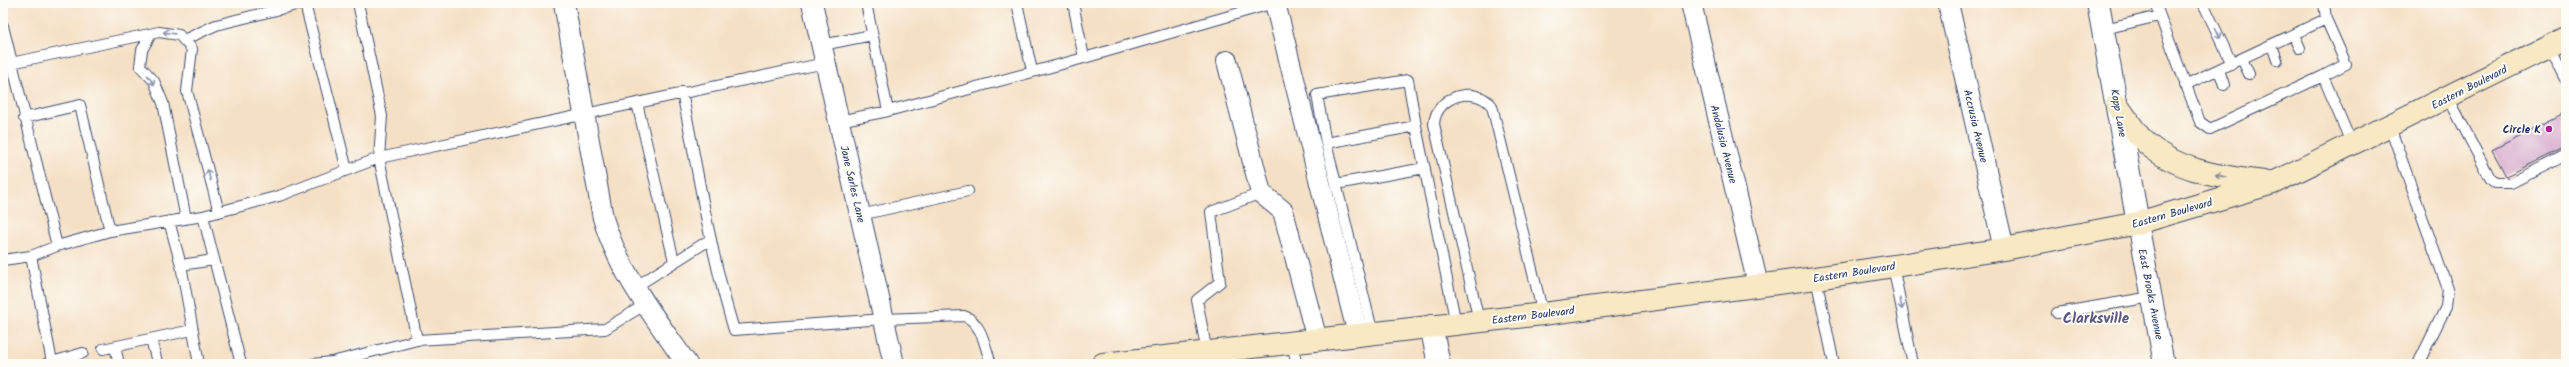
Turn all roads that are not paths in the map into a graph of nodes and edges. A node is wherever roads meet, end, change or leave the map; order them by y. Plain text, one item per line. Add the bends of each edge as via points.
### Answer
1 (358, 3) edge
2 (564, 3) edge
3 (812, 3) edge
4 (866, 3) edge
5 (1017, 3) edge
6 (1073, 3) edge
7 (1274, 3) edge
8 (1691, 3) edge
9 (1948, 3) edge
10 (2098, 3) edge
11 (2155, 3) edge
12 (2203, 3) edge
13 (2324, 3) edge
14 (305, 4) edge
15 (2159, 16) junction
16 (2326, 19) junction
17 (3, 26) edge
18 (2104, 29) junction
19 (151, 34) junction
20 (872, 35) junction
21 (2294, 35) junction
22 (184, 40) junction
23 (2558, 42) edge
24 (2272, 45) junction
25 (2300, 48) dead end
26 (824, 54) junction
27 (1084, 58) junction
28 (2242, 59) junction
29 (2277, 60) dead end
30 (1227, 61) dead end
31 (12, 63) junction
32 (2232, 64) junction
33 (2219, 70) junction
34 (1032, 72) junction
35 (2249, 74) dead end
36 (2317, 75) junction
37 (2566, 81) edge
38 (2185, 85) junction
39 (2224, 85) dead end
40 (682, 92) junction
41 (2448, 97) junction
42 (637, 103) junction
43 (2118, 105) junction
44 (888, 110) junction
45 (584, 114) junction
46 (24, 118) junction
47 (839, 121) junction
48 (1416, 126) junction
49 (2390, 127) junction
50 (1326, 143) junction
51 (2352, 145) junction
52 (2566, 155) edge
53 (379, 158) junction
54 (1425, 168) junction
55 (347, 170) junction
56 (2273, 183) junction
57 (1336, 184) junction
58 (968, 191) dead end
59 (1261, 193) junction
60 (219, 212) junction
61 (860, 215) junction
62 (203, 216) junction
63 (186, 219) junction
64 (169, 221) junction
65 (2138, 223) junction
66 (110, 231) junction
67 (711, 239) junction
68 (57, 246) junction
69 (2004, 248) junction
70 (31, 256) junction
71 (3, 260) edge
72 (214, 260) junction
73 (674, 261) junction
74 (182, 265) junction
75 (1894, 266) junction
76 (1816, 278) junction
77 (1758, 285) junction
78 (641, 296) junction
79 (2152, 297) junction
80 (2056, 313) dead end
81 (1543, 314) junction
82 (884, 319) junction
83 (1479, 321) junction
84 (1456, 324) junction
85 (1431, 326) junction
86 (192, 330) junction
87 (1365, 334) junction
88 (151, 339) junction
89 (418, 340) junction
90 (1317, 340) junction
91 (1293, 343) junction
92 (115, 347) junction
93 (103, 349) dead end
94 (83, 353) dead end
95 (1207, 354) junction
96 (69, 361) edge
97 (157, 362) dead end
98 (49, 363) edge
99 (119, 364) edge
100 (199, 364) edge
101 (241, 364) edge
102 (313, 364) edge
103 (687, 364) edge
104 (894, 364) edge
105 (991, 364) edge
106 (1103, 364) edge
107 (1296, 364) edge
108 (1439, 364) edge
109 (1834, 364) edge
110 (1913, 364) edge
111 (2164, 364) edge
112 (2418, 364) edge

1 - 53 lane via 382,116
2 - 45 street
3 - 26 street, Jane Sarles Lane
4 - 20 lane
5 - 34 lane
6 - 27 lane
7 - 27 lane
7 - 87 street
8 - 77 street, Andalusia Avenue
9 - 69 street, Accrusia Avenue
10 - 18 street, Kopp Lane
11 - 15 lane
12 -> 32 lane
13 - 16 lane
14 - 22 lane via 216,26
14 - 55 lane
15 - 18 lane
15 - 38 lane
16 - 21 lane
16 - 36 lane via 2346,64
17 - 31 lane
18 - 43 street, Kopp Lane
22 -> 19 lane via 179,35 159,32
19 - 31 lane
19 -> 63 lane via 142,50 140,66 154,81 163,103
20 - 26 lane
20 - 44 lane
21 - 24 lane
21 - 25 lane
60 -> 22 lane via 187,91 192,49
23 - 37 lane
23 - 41 main road, Eastern Boulevard
24 - 28 lane
24 - 29 lane
26 - 40 lane
26 - 47 street, Jane Sarles Lane
27 - 34 lane
28 - 32 lane
28 - 35 lane
30 - 59 street
31 - 46 lane
32 - 33 lane
33 - 38 lane
33 - 39 lane
34 - 44 lane
36 - 38 lane via 2235,112 2210,129 2200,122
36 - 51 lane
40 - 42 lane
40 - 67 lane
41 - 49 main road, Eastern Boulevard
41 - 52 lane via 2495,183 2511,183
42 - 45 lane
42 - 73 lane
56 -> 43 main road via 2225,177 2179,165 2142,138
43 - 65 street, Kopp Lane
44 - 47 lane
45 - 53 lane
45 - 78 street via 603,218 615,253
46 - 66 lane via 80,105
46 - 68 lane
47 - 61 street, Jane Sarles Lane
48 - 50 lane
48 - 50 lane via 1408,80 1317,94
48 - 54 lane
49 - 51 main road, Eastern Boulevard
49 - 112 lane via 2448,289 2446,307
50 - 57 lane
51 - 56 main road, Eastern Boulevard
53 - 55 lane
53 - 89 lane
54 - 57 lane
54 - 84 lane
55 - 60 lane via 279,196
56 - 65 main road, Eastern Boulevard
57 - 87 lane
58 - 61 lane
59 - 90 street via 1283,211
59 - 95 lane via 1211,212 1220,282 1197,300
60 - 62 lane
61 - 82 street, Jane Sarles Lane
62 - 63 lane
62 - 72 lane
63 - 64 lane
64 - 66 lane
64 - 74 lane
65 - 69 main road, Eastern Boulevard
65 - 79 street, East Brooks Avenue
66 - 68 lane
67 - 73 lane
67 - 82 lane via 723,296 734,330
68 - 70 lane
69 - 75 main road, Eastern Boulevard
70 - 71 lane
70 - 98 lane
72 - 74 lane
72 - 101 lane
73 - 78 lane
74 - 86 lane
75 - 76 main road, Eastern Boulevard
75 -> 110 lane
76 - 77 main road, Eastern Boulevard
76 - 109 lane
77 - 81 main road, Eastern Boulevard
78 - 89 lane via 605,329
78 - 103 street
79 - 80 lane
79 - 111 street, East Brooks Avenue
81 - 83 main road, Eastern Boulevard
81 - 83 lane via 1492,106 1481,95 1474,94 1446,100 1439,106 1434,124
82 - 104 street, Jane Sarles Lane
82 - 105 lane via 964,316 972,319 978,326
83 - 84 main road, Eastern Boulevard
84 - 85 main road, Eastern Boulevard
85 - 87 main road, Eastern Boulevard
85 - 108 street
86 - 88 lane
86 - 100 lane
87 - 90 main road, Eastern Boulevard
88 - 92 lane
88 - 97 lane
89 - 102 lane via 332,362
90 - 91 main road, Eastern Boulevard
91 - 95 main road, Eastern Boulevard
91 - 107 lane
92 - 93 lane
92 - 99 lane
94 - 96 lane
95 - 106 main road, Eastern Boulevard
96 - 98 lane

